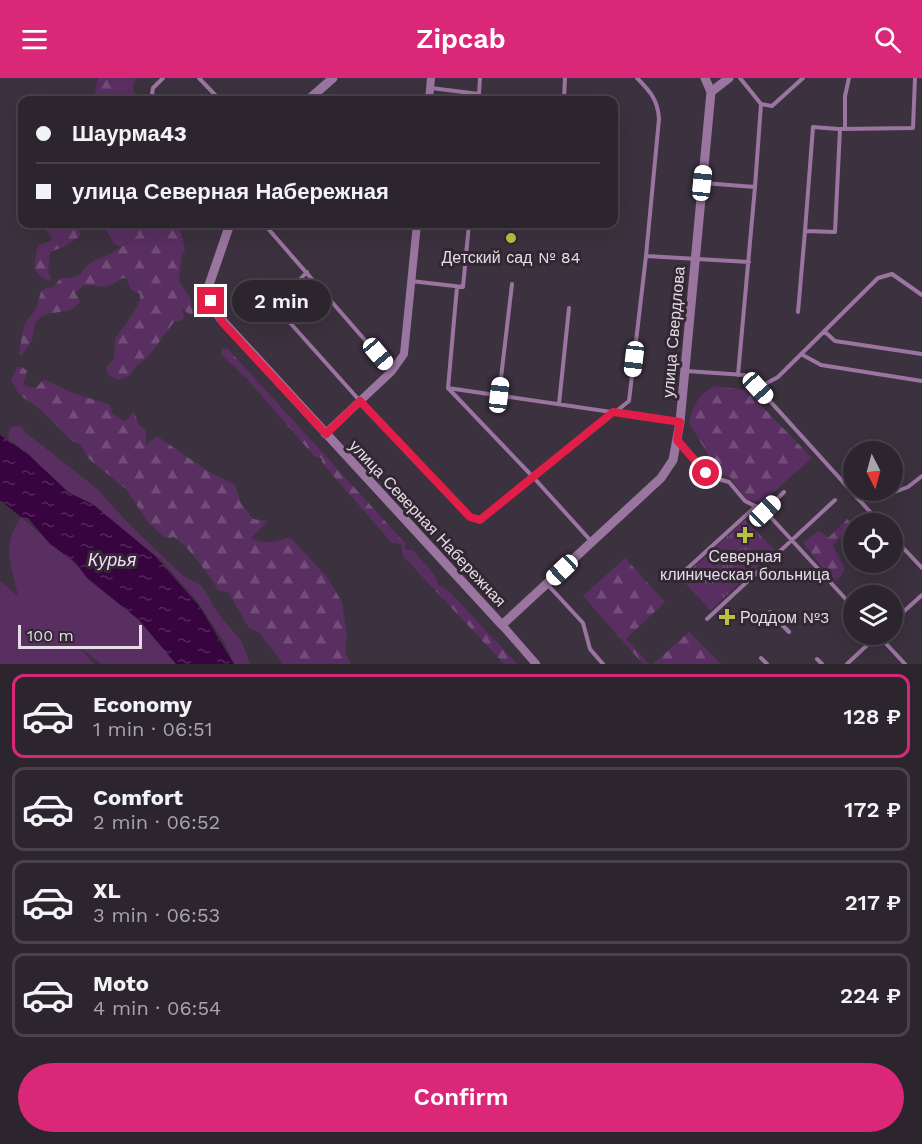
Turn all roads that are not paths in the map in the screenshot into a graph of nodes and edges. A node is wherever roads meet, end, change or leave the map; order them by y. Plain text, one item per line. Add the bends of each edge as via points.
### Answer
1 (163, 78) edge
2 (199, 78) edge
3 (333, 78) edge
4 (431, 78) edge
5 (480, 78) edge
6 (565, 78) edge
7 (637, 78) edge
8 (705, 78) edge
9 (729, 78) edge
10 (740, 78) edge
11 (803, 78) edge
12 (849, 78) edge
13 (915, 78) edge
14 (430, 88) junction
15 (711, 92) junction
16 (479, 94) joint
17 (154, 96) edge
18 (216, 96) edge
19 (313, 96) edge
20 (429, 96) edge
21 (564, 96) edge
22 (761, 104) junction
23 (842, 129) junction
24 (702, 183) junction
25 (755, 188) junction
26 (229, 228) edge
27 (268, 228) edge
28 (417, 228) edge
29 (469, 228) edge
30 (805, 231) junction
31 (646, 256) junction
32 (694, 257) junction
33 (748, 261) junction
34 (307, 272) junction
35 (411, 281) junction
36 (512, 284) dead end
37 (457, 286) junction
38 (922, 296) edge
39 (569, 308) dead end
40 (798, 312) dead end
41 (824, 331) junction
42 (801, 354) junction
43 (922, 354) edge
44 (392, 371) junction
45 (684, 371) junction
46 (738, 375) junction
47 (922, 381) edge
48 (448, 388) junction
49 (758, 388) junction
50 (499, 395) junction
51 (360, 401) junction
52 (559, 404) junction
53 (613, 412) junction
54 (680, 422) junction
55 (326, 434) junction
56 (677, 440) junction
57 (922, 476) edge
58 (534, 478) junction
59 (843, 482) edge
60 (903, 489) edge
61 (784, 492) dead end
62 (835, 500) dead end
63 (860, 501) edge
64 (756, 506) junction
65 (765, 511) junction
66 (871, 513) edge
67 (792, 540) junction
68 (591, 542) junction
69 (903, 548) edge
70 (922, 568) edge
71 (678, 578) dead end
72 (547, 583) junction
73 (922, 595) edge
74 (843, 596) edge
75 (770, 612) dead end
76 (903, 612) edge
77 (707, 619) dead end
78 (502, 625) junction
79 (789, 632) dead end
80 (867, 645) edge
81 (887, 645) edge
82 (761, 658) dead end
83 (817, 659) dead end
84 (536, 664) edge
85 (603, 664) edge
86 (767, 664) edge
87 (822, 664) edge
88 (847, 664) edge
89 (905, 664) edge

1 - 17 lane via 153,88
2 - 18 lane
3 - 19 street
4 - 14 street
5 - 16 lane
6 - 21 lane
7 - 31 lane via 654,95 660,119
8 - 15 street, улица Свердлова
9 - 15 street
10 - 22 lane
11 - 22 lane via 772,106
12 - 23 lane
13 - 23 lane via 913,128
14 - 16 lane
14 - 20 street
15 - 24 street, улица Свердлова
22 - 25 lane
23 - 30 lane via 835,232
23 - 30 lane via 813,127
24 - 25 lane
24 - 32 street, улица Свердлова
25 - 33 lane
26 - 55 street, улица Северная Набережная via 209,285 213,307 223,323
27 - 34 lane
28 - 35 street
29 - 37 lane via 463,287
30 - 40 lane
31 - 32 lane
31 - 53 lane via 630,400
32 - 33 lane
32 - 45 street, улица Свердлова
33 - 46 lane
34 - 44 lane
34 - 51 lane via 275,306
35 - 37 lane
35 - 44 street via 404,354
36 - 50 lane
37 - 48 lane
38 - 41 lane via 892,274 878,278
39 - 52 lane
41 - 42 lane
41 - 43 lane via 835,341
42 - 47 lane via 821,365
42 - 49 lane
44 - 51 street
45 - 46 lane
45 - 54 street, улица Свердлова
46 - 49 lane via 745,375
48 - 50 lane
48 - 58 lane
49 - 59 lane
50 - 52 lane
51 - 55 street
51 - 58 lane via 470,517 480,520
52 - 53 lane
53 - 54 lane
53 - 58 lane
54 - 56 street, улица Свердлова
55 - 78 street, улица Северная Набережная
56 - 64 lane via 711,477 729,482 745,501
56 - 68 street, улица Свердлова via 670,468
57 - 60 lane
58 - 68 lane
61 - 65 lane
62 - 67 lane
63 - 66 lane
64 - 65 lane
64 - 71 lane
65 - 67 lane
67 - 74 lane
67 - 77 lane
68 - 72 street, улица Свердлова
69 - 70 lane
72 - 78 street, улица Свердлова
72 - 85 lane via 583,623 590,649
73 - 76 lane
75 - 79 lane
78 - 84 street, улица Северная Набережная
80 - 88 lane
81 - 89 lane
82 - 86 lane
83 - 87 lane

